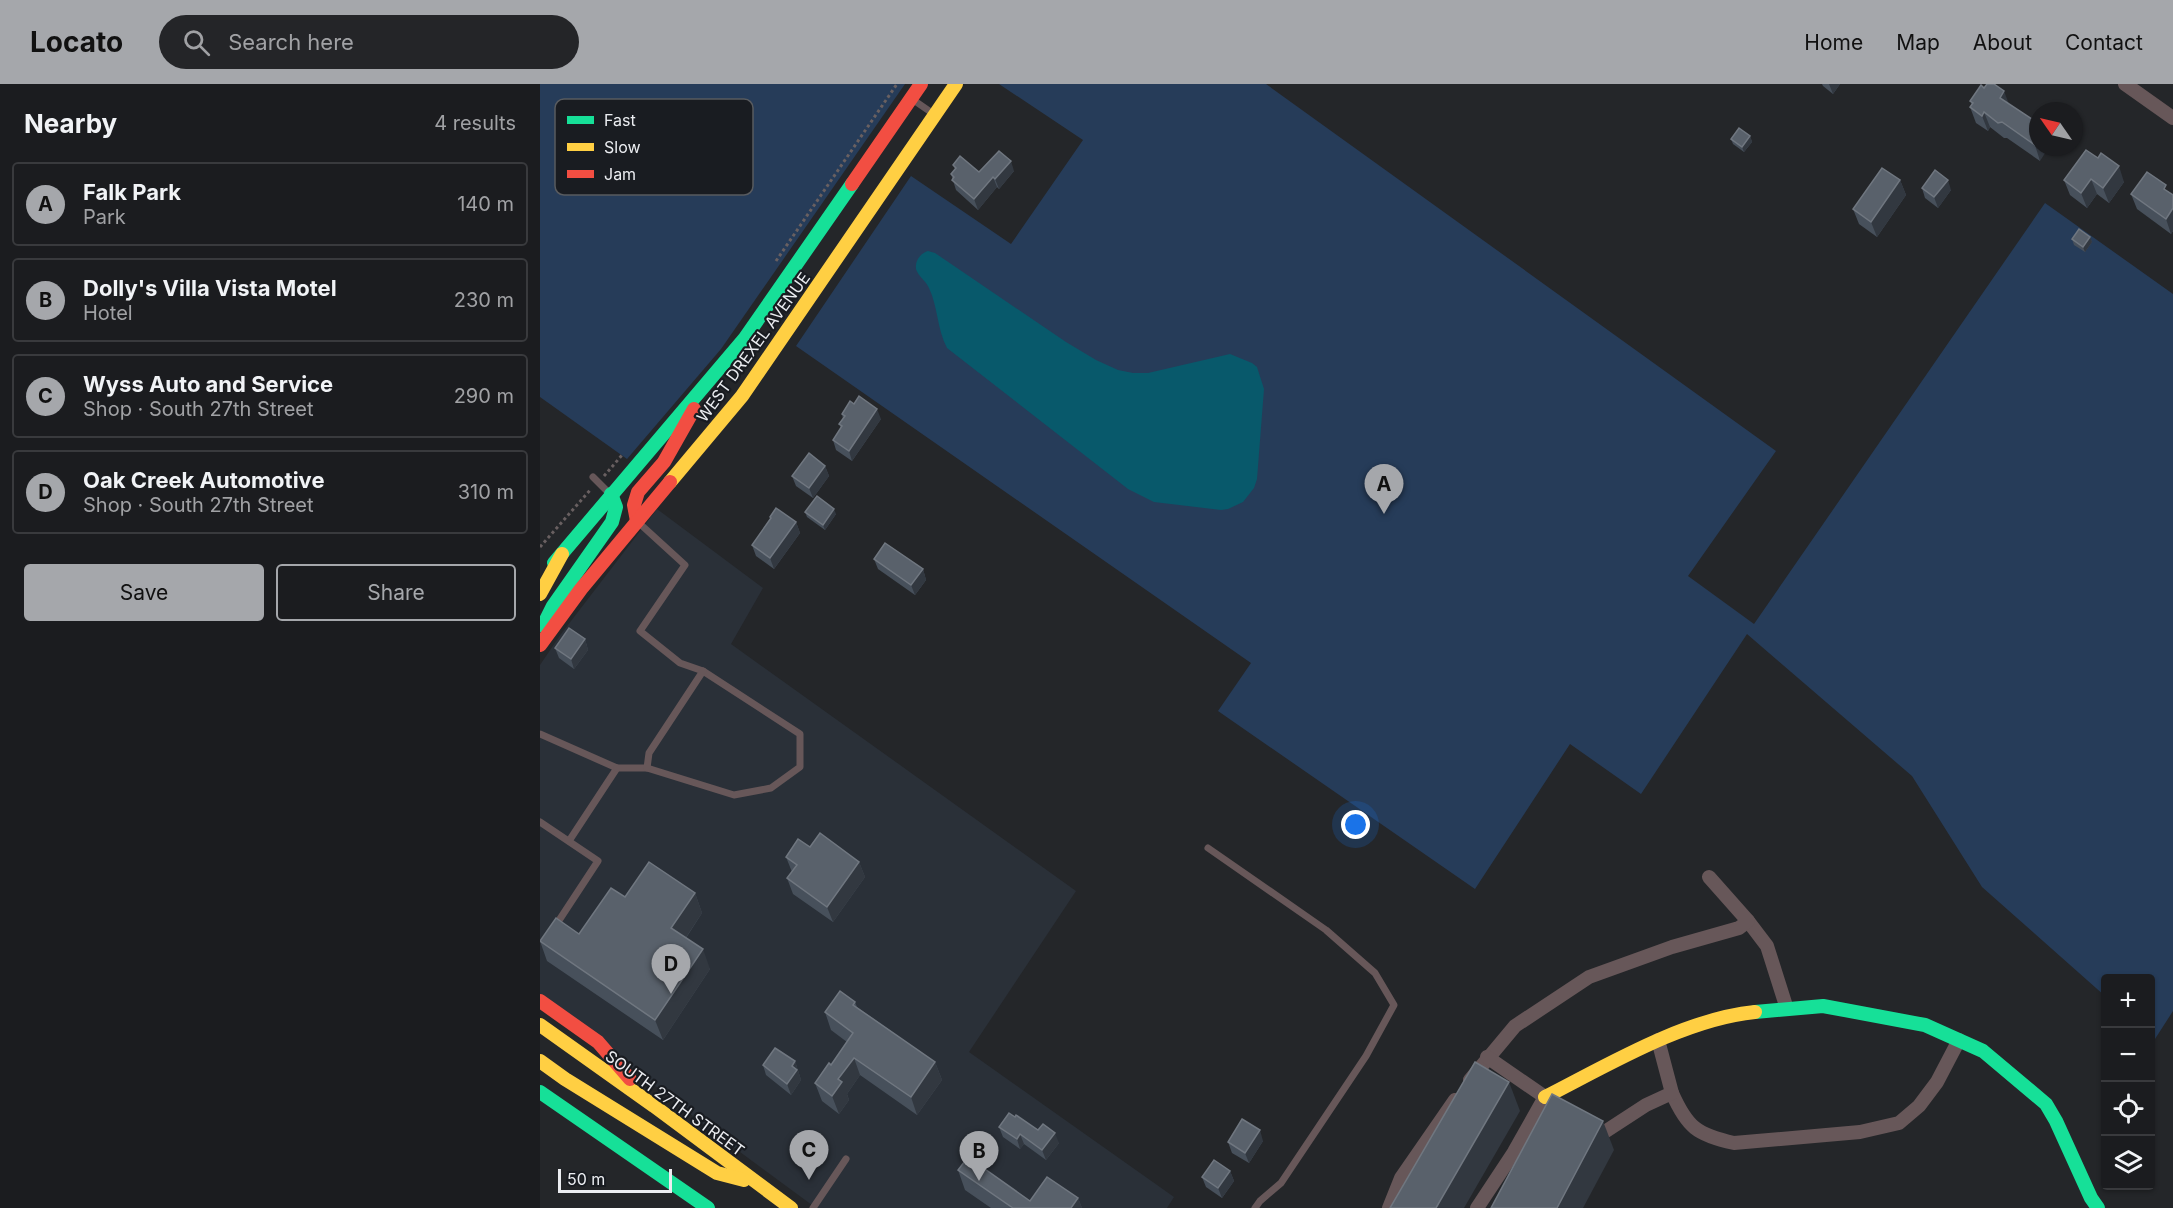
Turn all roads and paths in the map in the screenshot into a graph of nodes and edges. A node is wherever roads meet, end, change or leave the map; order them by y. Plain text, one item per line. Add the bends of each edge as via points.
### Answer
1 (897, 84) edge
2 (921, 84) edge
3 (956, 84) edge
4 (2125, 84) edge
5 (911, 99) junction
6 (935, 115) junction
7 (2173, 118) edge
8 (771, 269) dead end
9 (705, 386) junction
10 (624, 453) dead end
11 (609, 470) dead end
12 (592, 477) dead end
13 (611, 494) junction
14 (585, 497) dead end
15 (637, 521) junction
16 (540, 547) edge
17 (562, 554) junction
18 (540, 578) edge
19 (540, 594) edge
20 (540, 633) edge
21 (540, 645) edge
22 (703, 671) junction
23 (540, 734) edge
24 (617, 768) junction
25 (647, 768) junction
26 (540, 822) edge
27 (569, 841) junction
28 (1208, 848) dead end
29 (1709, 877) dead end
30 (1748, 921) junction
31 (546, 940) edge
32 (540, 1001) edge
33 (1787, 1009) junction
34 (540, 1025) edge
35 (1658, 1040) junction
36 (1959, 1040) junction
37 (1487, 1057) junction
38 (540, 1061) edge
39 (540, 1092) edge
40 (1672, 1093) junction
41 (1545, 1097) junction
42 (654, 1106) junction
43 (1603, 1133) edge
44 (846, 1159) dead end
45 (756, 1183) junction
46 (708, 1208) edge
47 (791, 1208) edge
48 (813, 1208) edge
49 (1255, 1208) edge
50 (1389, 1208) edge
51 (1477, 1208) edge
52 (2098, 1208) edge

1 - 8 path
2 - 5 street, WEST DREXEL AVENUE
3 - 6 street, WEST DREXEL AVENUE
4 - 7 street
5 - 6 lane
5 - 9 street, WEST DREXEL AVENUE via 745,338
6 - 15 street, WEST DREXEL AVENUE via 742,396
9 - 13 street, WEST DREXEL AVENUE
9 - 15 street via 664,462 638,492 634,506
10 - 11 path
12 - 13 lane
13 - 15 lane
13 - 17 street, WEST DREXEL AVENUE
13 - 20 street via 616,507 612,522 553,606
14 - 16 path
15 - 21 street, WEST DREXEL AVENUE
15 - 22 lane via 686,565 640,631 680,663
17 - 18 street, WEST DREXEL AVENUE
17 - 19 street
22 - 25 lane via 649,753
22 - 25 lane via 800,734 800,767 771,788 734,795
23 - 24 lane
24 - 25 lane
24 - 27 lane
26 - 27 lane
27 - 31 lane via 598,861
28 - 49 lane via 1326,930 1375,973 1394,1005 1366,1056 1281,1183
29 - 30 street
30 - 33 street via 1767,946
30 - 37 street via 1739,928 1589,977 1515,1026
32 - 42 street via 598,1042
33 - 35 street via 1737,1014
33 - 36 street via 1823,1006 1925,1025
34 - 42 street, SOUTH 27TH STREET
35 - 40 street
35 - 41 street
36 - 40 street via 1919,1106 1899,1123 1860,1132 1734,1143 1714,1139 1682,1117
36 - 52 street via 1983,1051 2046,1104
37 - 41 street
37 - 50 street via 1401,1178
38 - 45 street via 717,1173
39 - 46 street
40 - 43 street
41 - 51 street
42 - 45 street, SOUTH 27TH STREET
44 - 48 lane
45 - 47 street, SOUTH 27TH STREET

